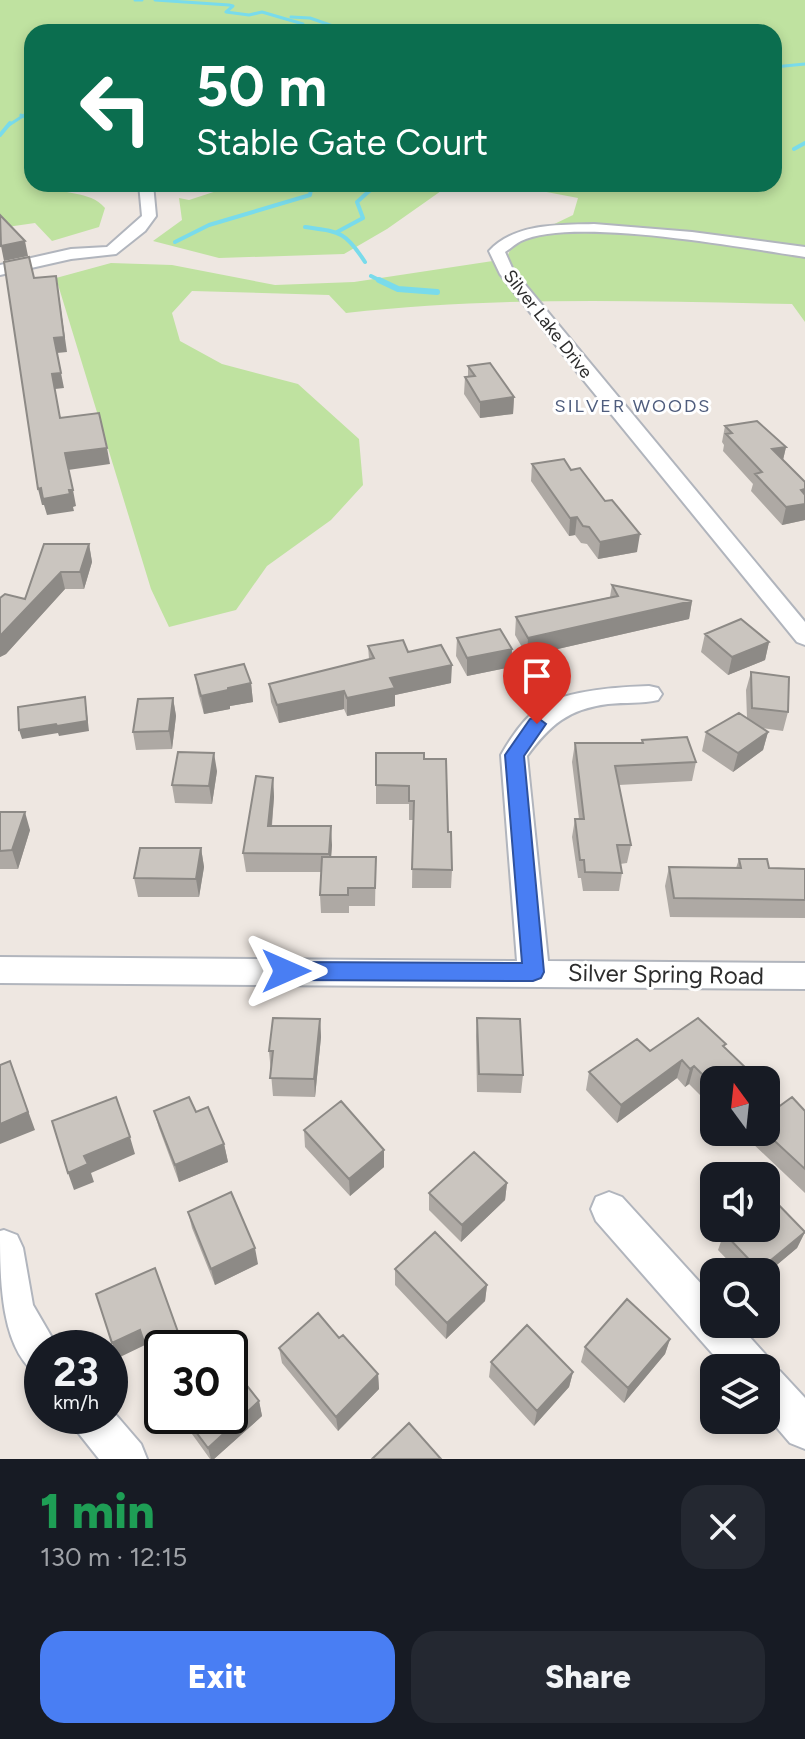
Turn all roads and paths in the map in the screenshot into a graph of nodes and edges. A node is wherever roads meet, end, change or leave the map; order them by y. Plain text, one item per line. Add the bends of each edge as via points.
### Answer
1 (147, 192) edge
2 (805, 252) edge
3 (0, 270) edge
4 (805, 637) edge
5 (649, 694) dead end
6 (0, 970) edge
7 (533, 972) junction
8 (805, 976) edge
9 (609, 1209) dead end
10 (4, 1248) dead end
11 (24, 1332) edge
12 (738, 1354) edge
13 (780, 1400) edge
14 (805, 1428) edge
15 (105, 1434) edge
16 (126, 1459) edge

1 - 3 street via 149,216 111,251
2 - 4 street, Silver Lake Drive via 697,235 607,229 531,234 511,239 497,251 506,271 587,373
5 - 7 street via 604,696 551,712 514,755
6 - 7 street, Silver Spring Road
7 - 8 street, Silver Spring Road
9 - 12 street
10 - 11 street via 4,1279
13 - 14 street
15 - 16 street

